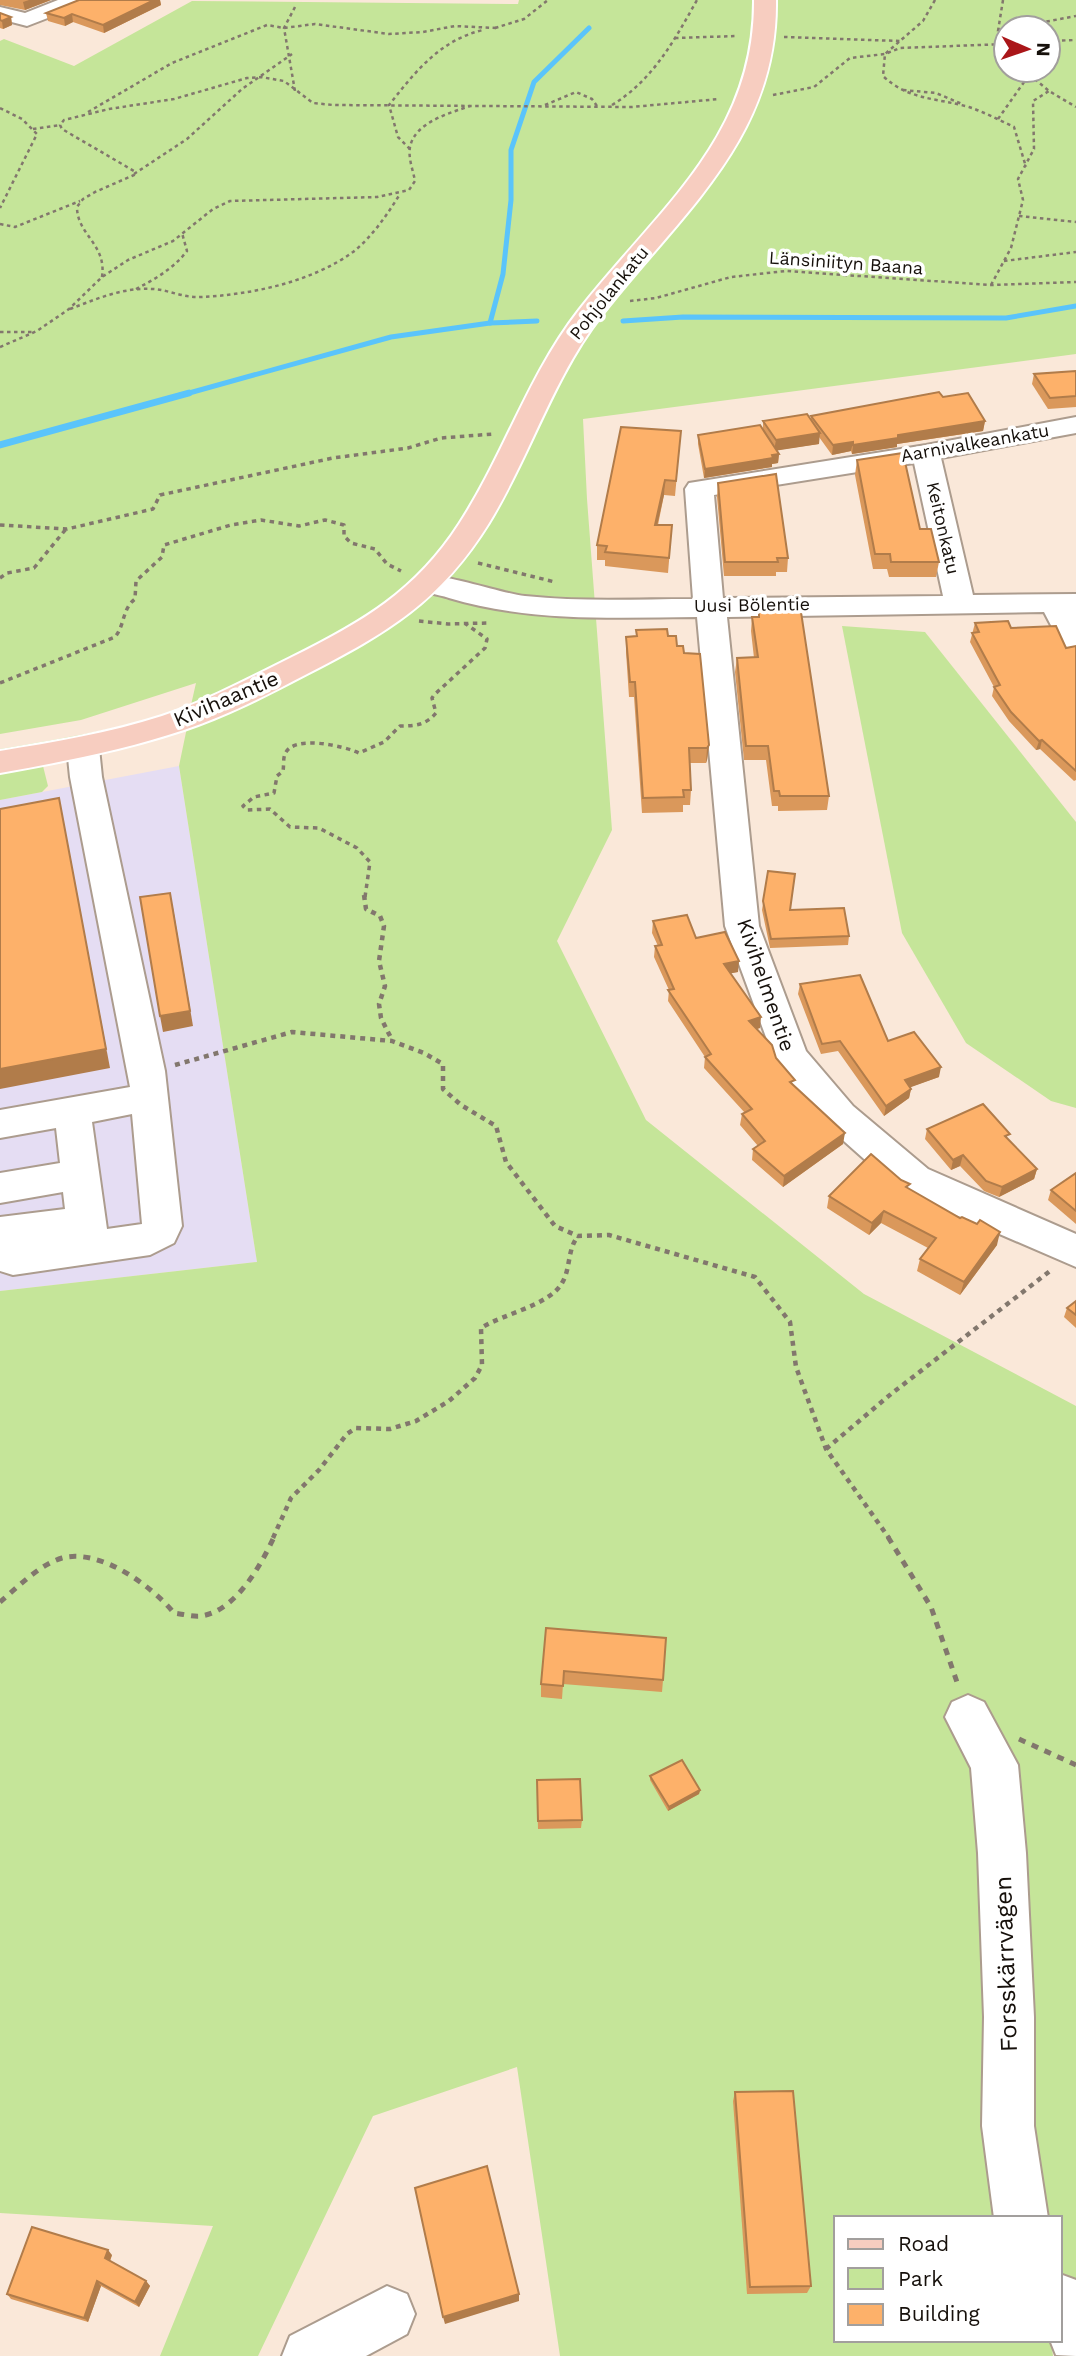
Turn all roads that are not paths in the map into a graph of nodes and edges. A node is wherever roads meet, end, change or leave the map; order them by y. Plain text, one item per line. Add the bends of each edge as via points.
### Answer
1 (77, 0) edge
2 (765, 0) edge
3 (0, 13) edge
4 (1076, 425) edge
5 (926, 453) junction
6 (430, 583) junction
7 (960, 603) junction
8 (1067, 603) edge
9 (709, 605) junction
10 (1076, 645) edge
11 (83, 748) junction
12 (0, 762) edge
13 (149, 1084) junction
14 (72, 1110) junction
15 (0, 1124) edge
16 (81, 1174) junction
17 (0, 1188) edge
18 (5, 1232) edge
19 (89, 1234) junction
20 (1076, 1251) edge
21 (968, 1717) road end
22 (1021, 2216) edge
23 (1062, 2305) edge
24 (387, 2314) dead end
25 (1076, 2335) edge
26 (310, 2356) edge

1 - 3 street via 27,20
2 - 6 main road, Pohjolankatu via 759,68 736,128 710,170 565,348 481,512
4 - 5 street, Aarnivalkeankatu
5 - 7 street, Keitonkatu
5 - 9 street, Aarnivalkeankatu via 699,488
6 - 9 street, Uusi Bölentie via 524,605 605,609
6 - 11 main road, Kivihaantie via 387,617 335,648 237,698 156,729
7 - 8 street, Uusi Bölentie
7 - 9 street, Uusi Bölentie
8 - 10 street via 1061,619
9 - 20 street, Kivihelmentie via 742,926 790,1057 840,1116 914,1180
11 - 12 main road, Kivihaantie
11 - 13 street via 78,802
13 - 14 street
13 - 19 street via 163,1209 160,1232 150,1239
14 - 15 street
14 - 16 street
16 - 17 street
16 - 19 street
18 - 19 street via 13,1259
21 - 22 street, Forsskärrvägen via 994,1765 1009,2017 1008,2126
23 - 25 street
24 - 26 street

